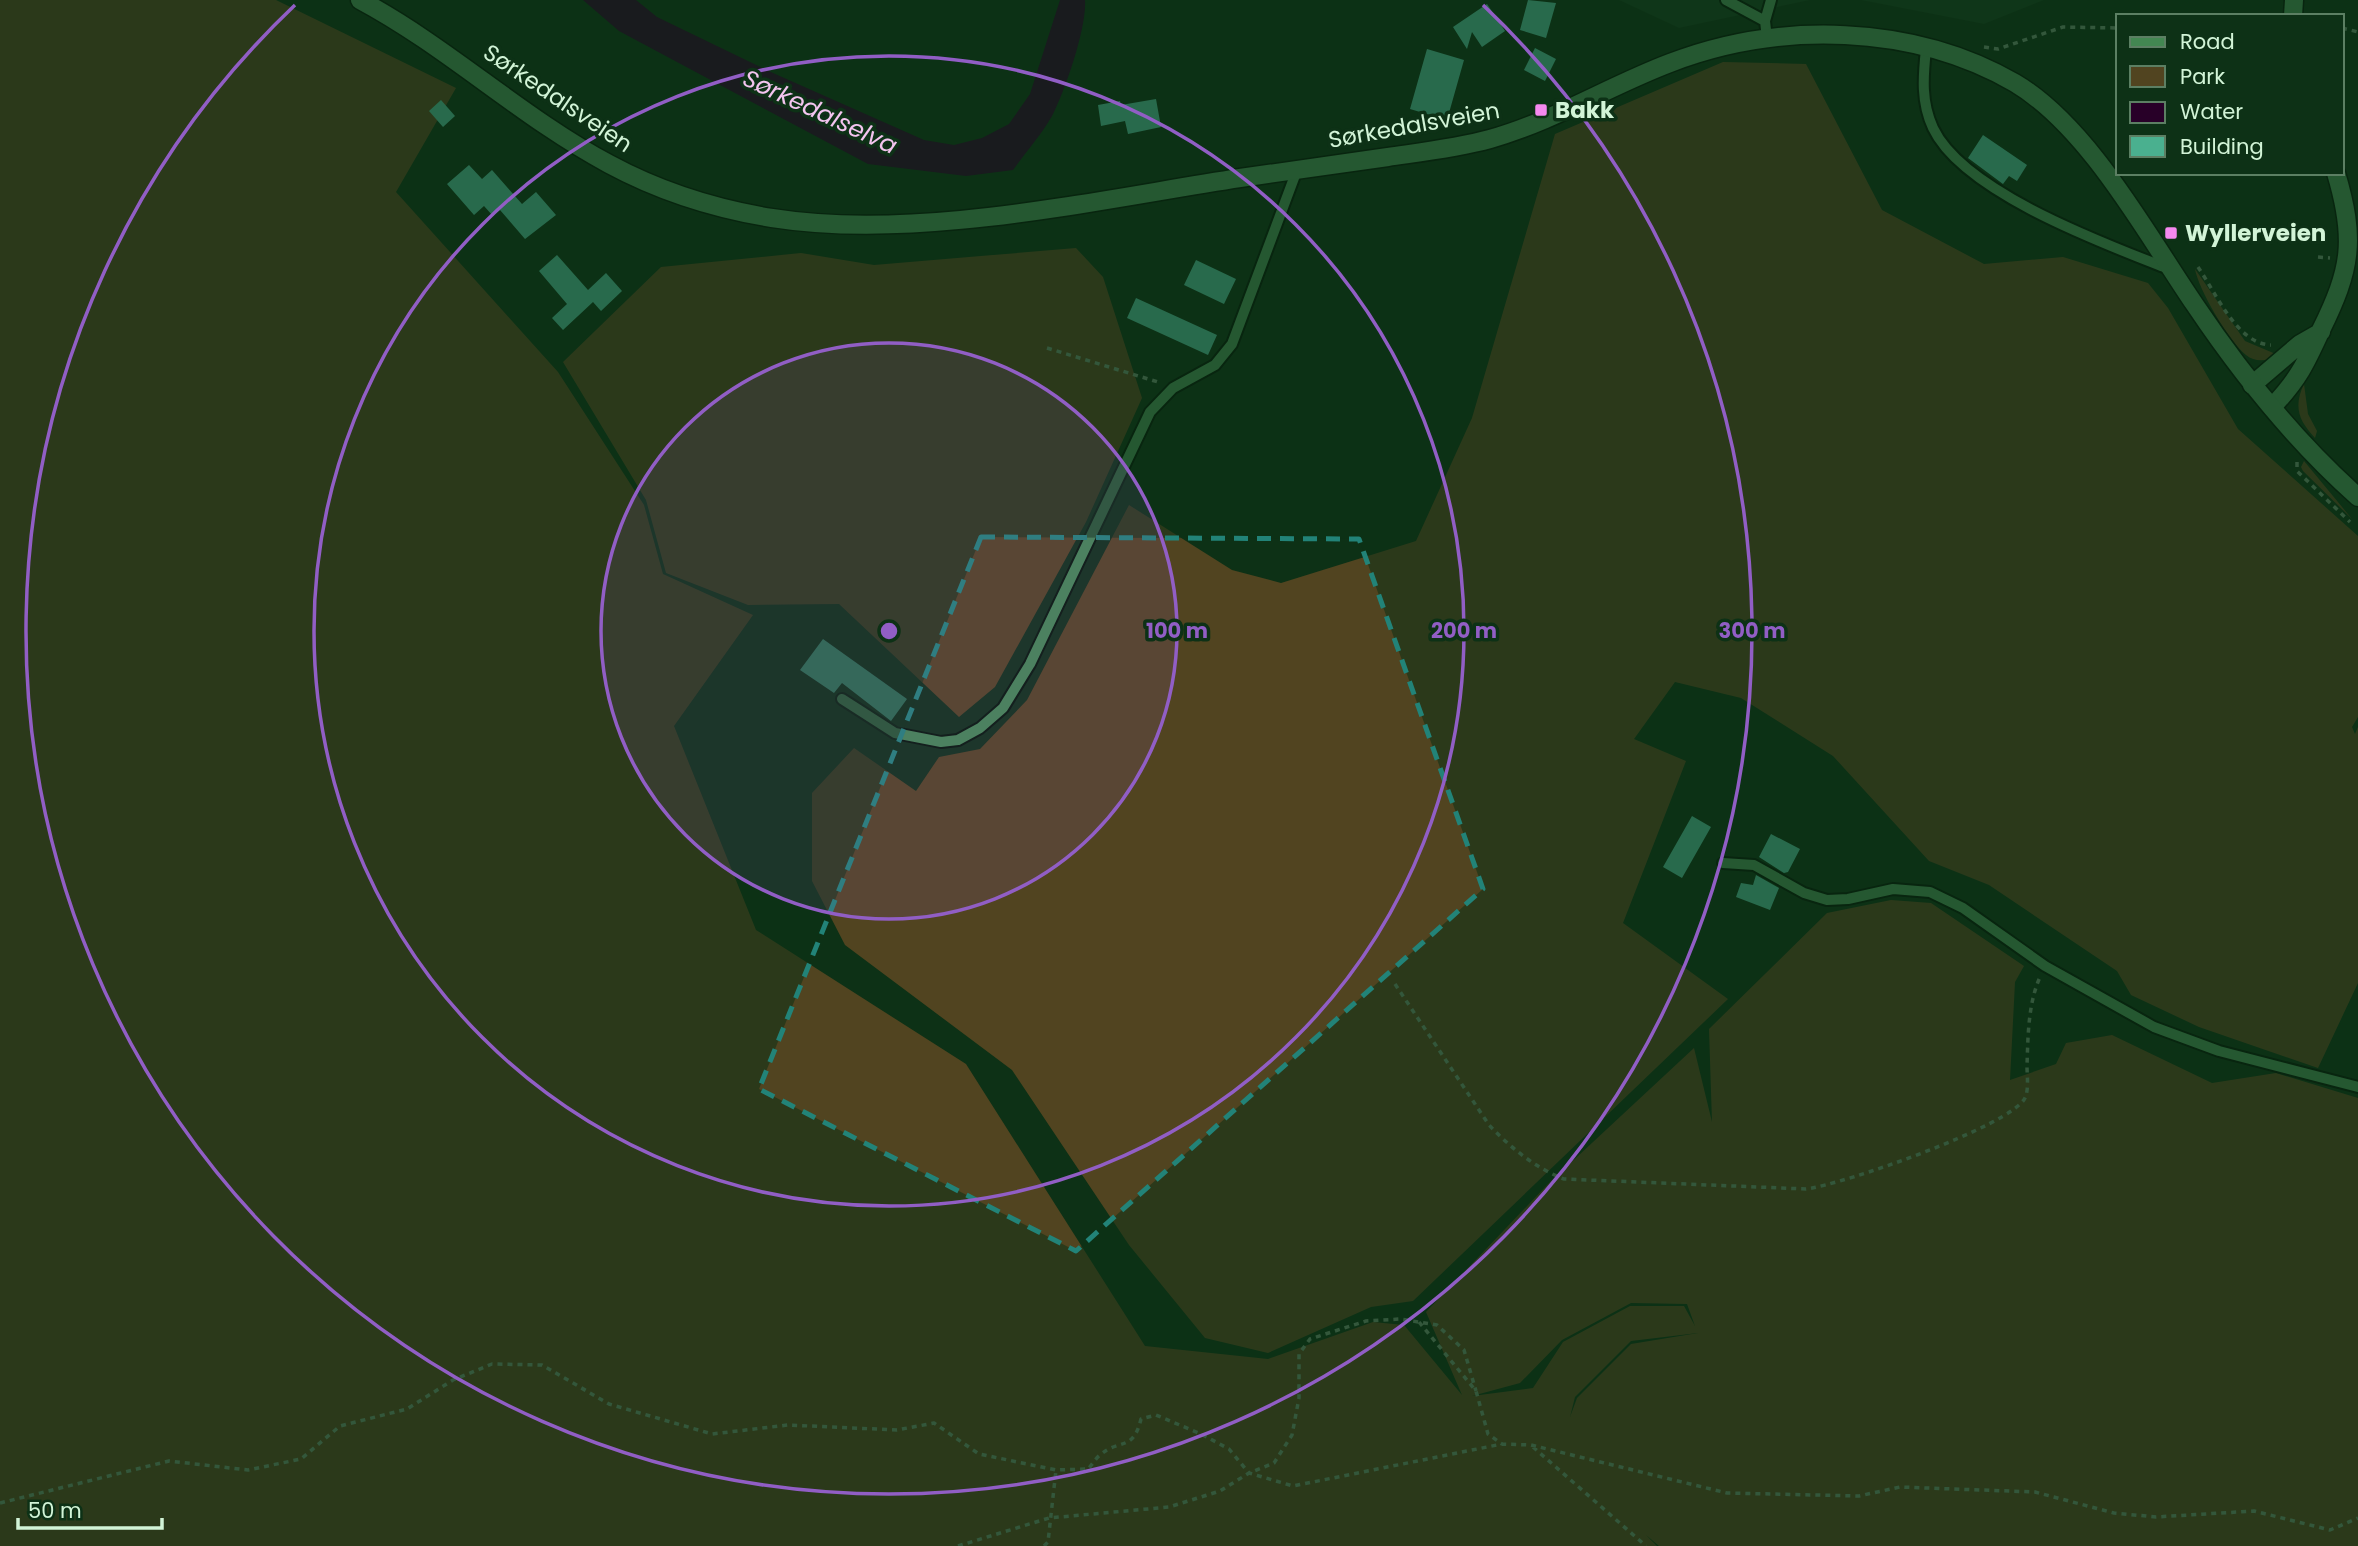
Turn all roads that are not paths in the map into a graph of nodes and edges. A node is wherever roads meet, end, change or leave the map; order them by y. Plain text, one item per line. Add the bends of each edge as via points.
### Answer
1 (360, 0) edge
2 (1726, 0) edge
3 (1771, 0) edge
4 (1766, 29) junction
5 (1926, 49) junction
6 (1297, 170) junction
7 (2336, 175) edge
8 (2171, 270) junction
9 (2321, 332) junction
10 (2252, 385) junction
11 (2272, 407) junction
12 (2358, 498) edge
13 (842, 699) dead end
14 (1723, 863) dead end
15 (2358, 1087) edge

1 - 6 street, Sørkedalsveien via 427,38 611,166 706,203 753,214 841,224 931,221
2 - 4 lane
3 - 4 lane
4 - 5 street, Sørkedalsveien via 1859,36
4 - 6 street, Sørkedalsveien via 1668,64 1552,118 1490,139
5 - 8 street, Sørkedalsveien via 1996,74 2055,113 2101,169
5 - 8 lane via 1922,89 1933,128 1953,157 1983,181 2081,235
6 - 13 lane via 1232,344 1215,365 1173,388 1150,412 1036,653 1003,708 969,734 941,742 895,733
7 - 9 street via 2346,214 2347,259 2337,301
8 - 10 street, Sørkedalsveien
9 - 10 street
9 - 11 street via 2300,374
10 - 11 street, Sørkedalsveien
11 - 12 street, Sørkedalsveien
14 - 15 lane via 1754,865 1804,893 1827,900 1893,889 1930,892 1964,908 2045,966 2154,1027 2189,1042

